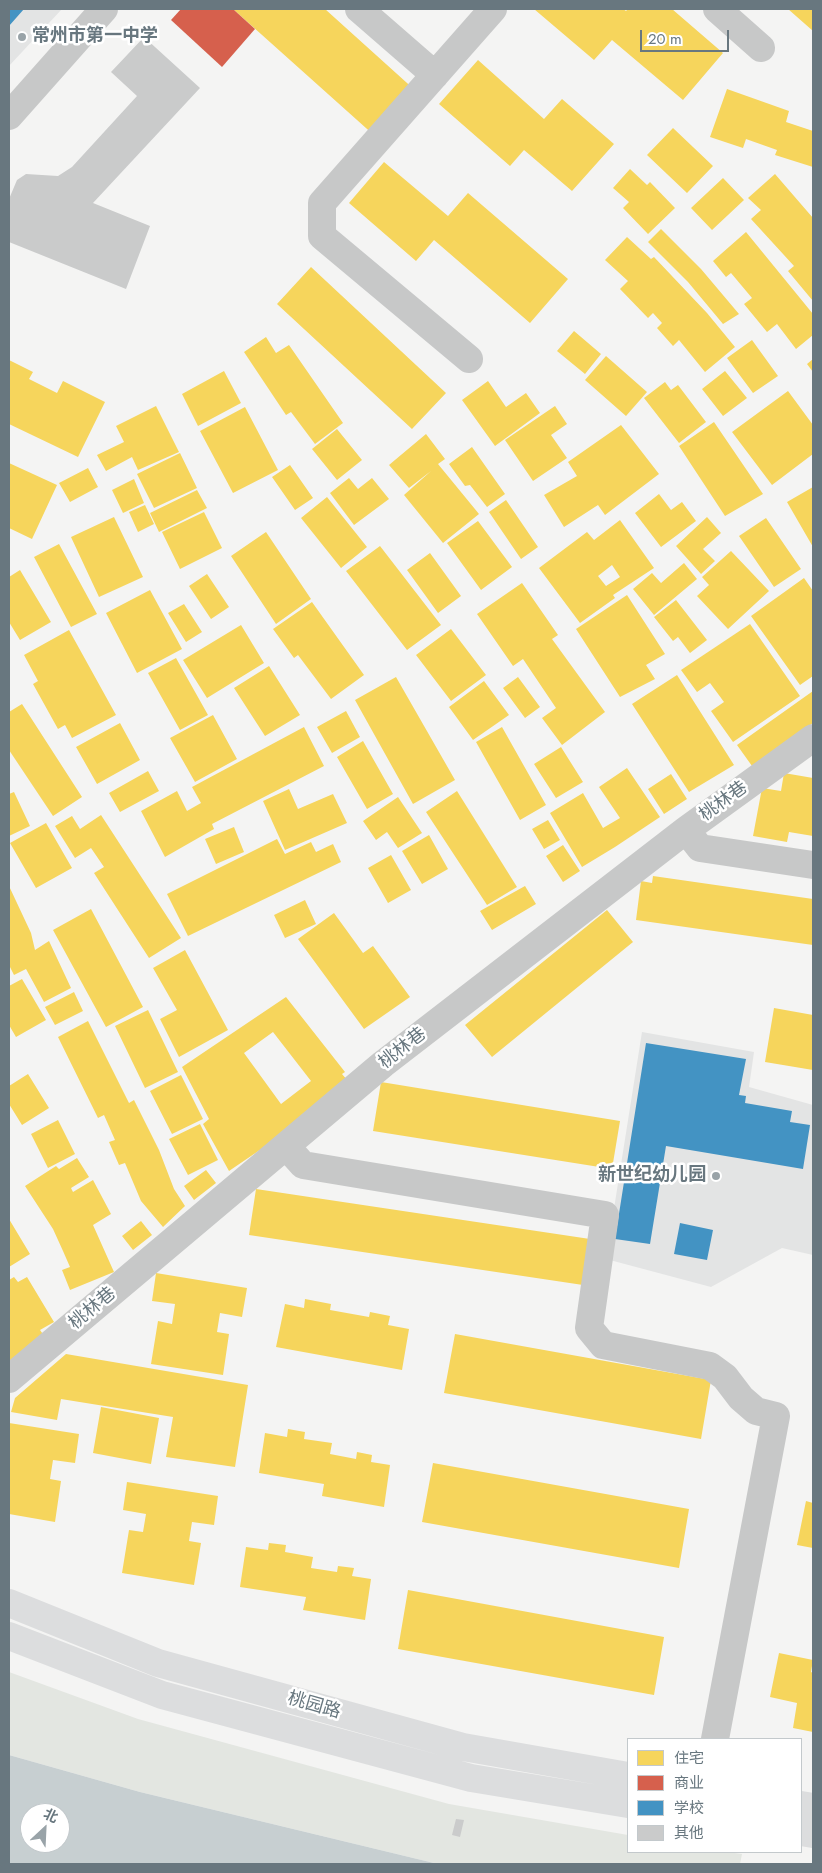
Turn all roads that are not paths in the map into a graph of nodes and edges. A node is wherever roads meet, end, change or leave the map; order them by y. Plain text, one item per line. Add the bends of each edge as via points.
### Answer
1 (104, 9) edge
2 (359, 9) edge
3 (493, 9) edge
4 (717, 9) edge
5 (761, 48) dead end
6 (435, 74) junction
7 (9, 116) edge
8 (469, 359) dead end
9 (813, 738) edge
10 (686, 830) junction
11 (813, 864) edge
12 (286, 1146) junction
13 (9, 1380) edge
14 (9, 1603) edge
15 (9, 1636) edge
16 (715, 1738) edge
17 (627, 1776) edge
18 (627, 1804) edge

1 - 7 street
2 - 6 street
3 - 6 street
4 - 5 street
6 - 8 street via 322,204 322,236
9 - 10 street, 桃林巷
10 - 11 street via 700,848
10 - 12 street, 桃林巷 via 383,1064
12 - 13 street, 桃林巷
12 - 16 street via 303,1165 605,1216 588,1328 603,1345 710,1366 725,1377 756,1411 776,1416
14 - 17 main road, 桃园路 via 158,1663 463,1748
15 - 18 main road via 162,1695 471,1778

